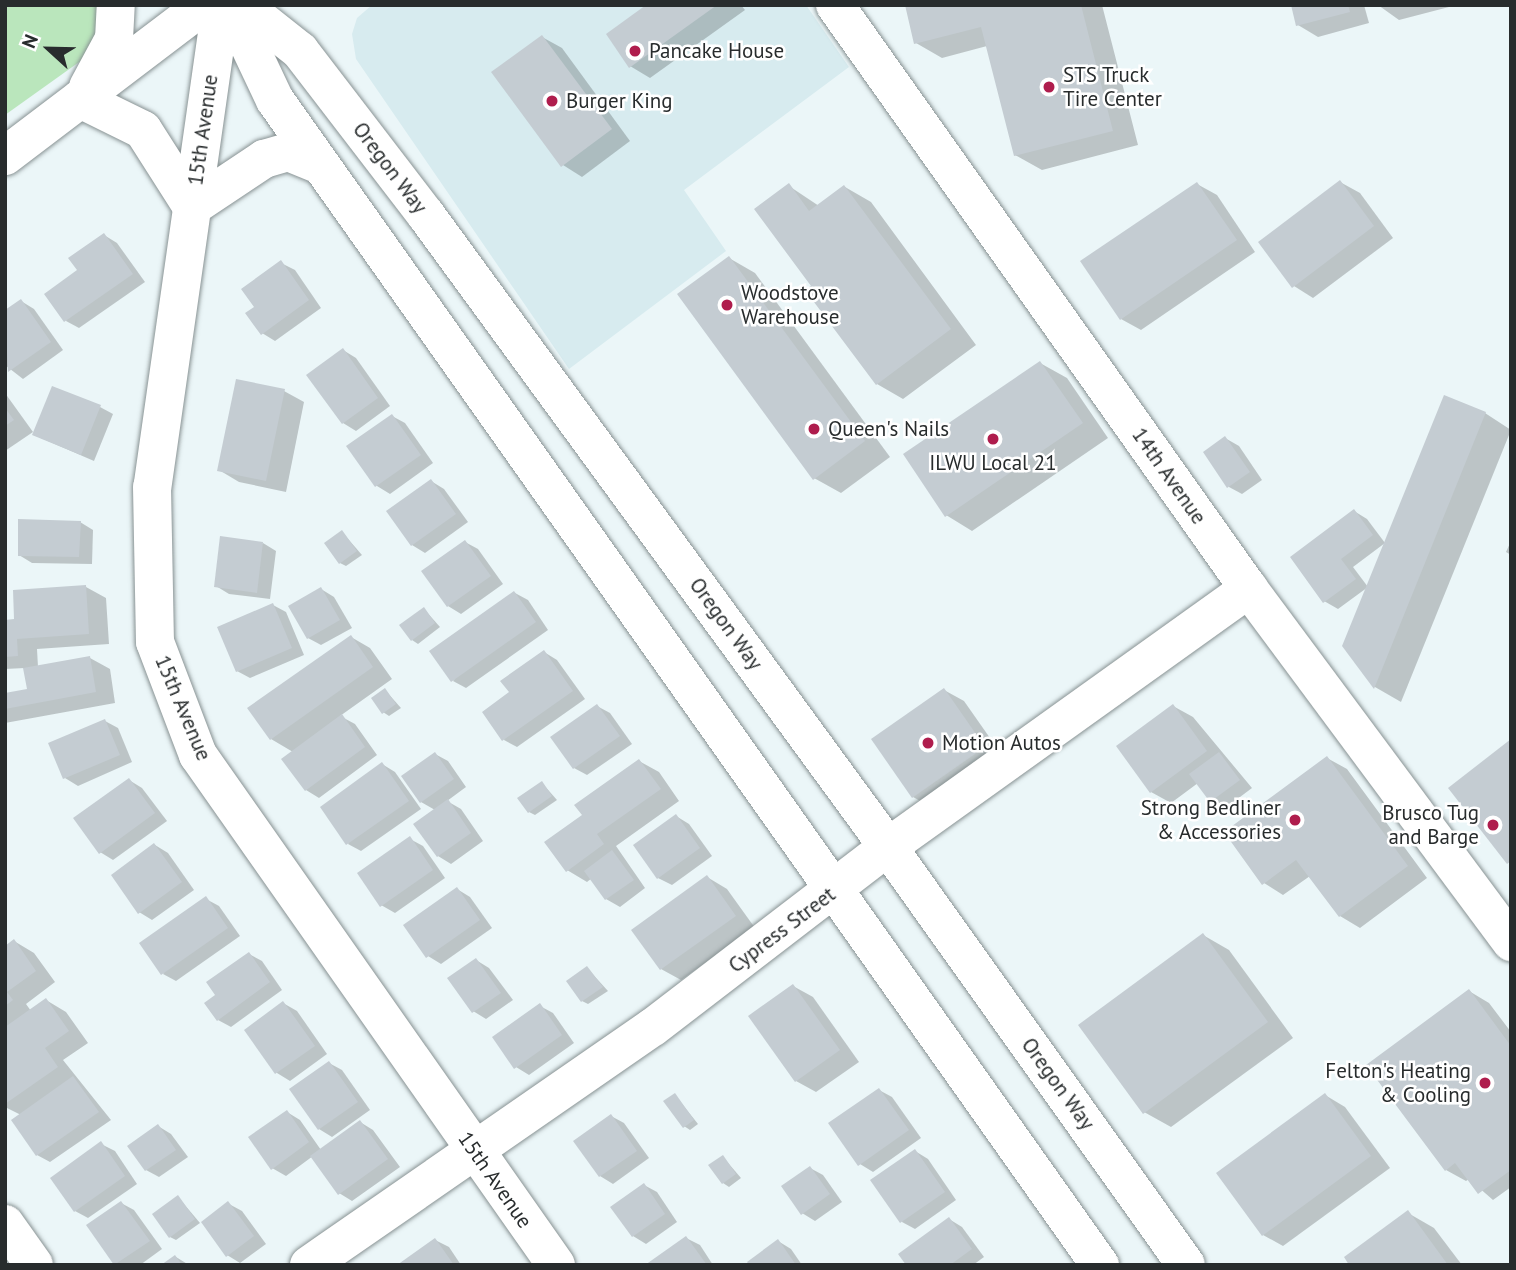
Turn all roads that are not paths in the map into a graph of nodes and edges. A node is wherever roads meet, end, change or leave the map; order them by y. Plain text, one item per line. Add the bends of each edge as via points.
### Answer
1 (116, 5) edge
2 (204, 5) edge
3 (221, 5) edge
4 (230, 5) edge
5 (242, 5) edge
6 (835, 5) edge
7 (80, 99) junction
8 (5, 156) edge
9 (321, 165) junction
10 (192, 206) junction
11 (1249, 589) junction
12 (888, 847) junction
13 (833, 892) junction
14 (1511, 943) edge
15 (473, 1150) junction
16 (5, 1224) edge
17 (34, 1265) edge
18 (309, 1265) edge
19 (555, 1265) edge
20 (1100, 1265) edge
21 (1186, 1265) edge

1 - 7 street via 114,39
2 - 7 street
3 - 10 street, 15th Avenue
4 - 9 street via 275,100
5 - 12 street, Oregon Way via 300,51 426,215
6 - 11 street, 14th Avenue
7 - 8 street
7 - 10 street via 143,130
9 - 10 street via 288,152 264,159
9 - 13 street
10 - 15 street, 15th Avenue via 152,486 155,642 198,755
11 - 12 street, Cypress Street
11 - 14 street, 14th Avenue
12 - 13 street, Cypress Street
12 - 21 street, Oregon Way
13 - 15 street, Cypress Street via 653,1027
13 - 20 street
15 - 18 street, Cypress Street
15 - 19 street, 15th Avenue
16 - 17 street

